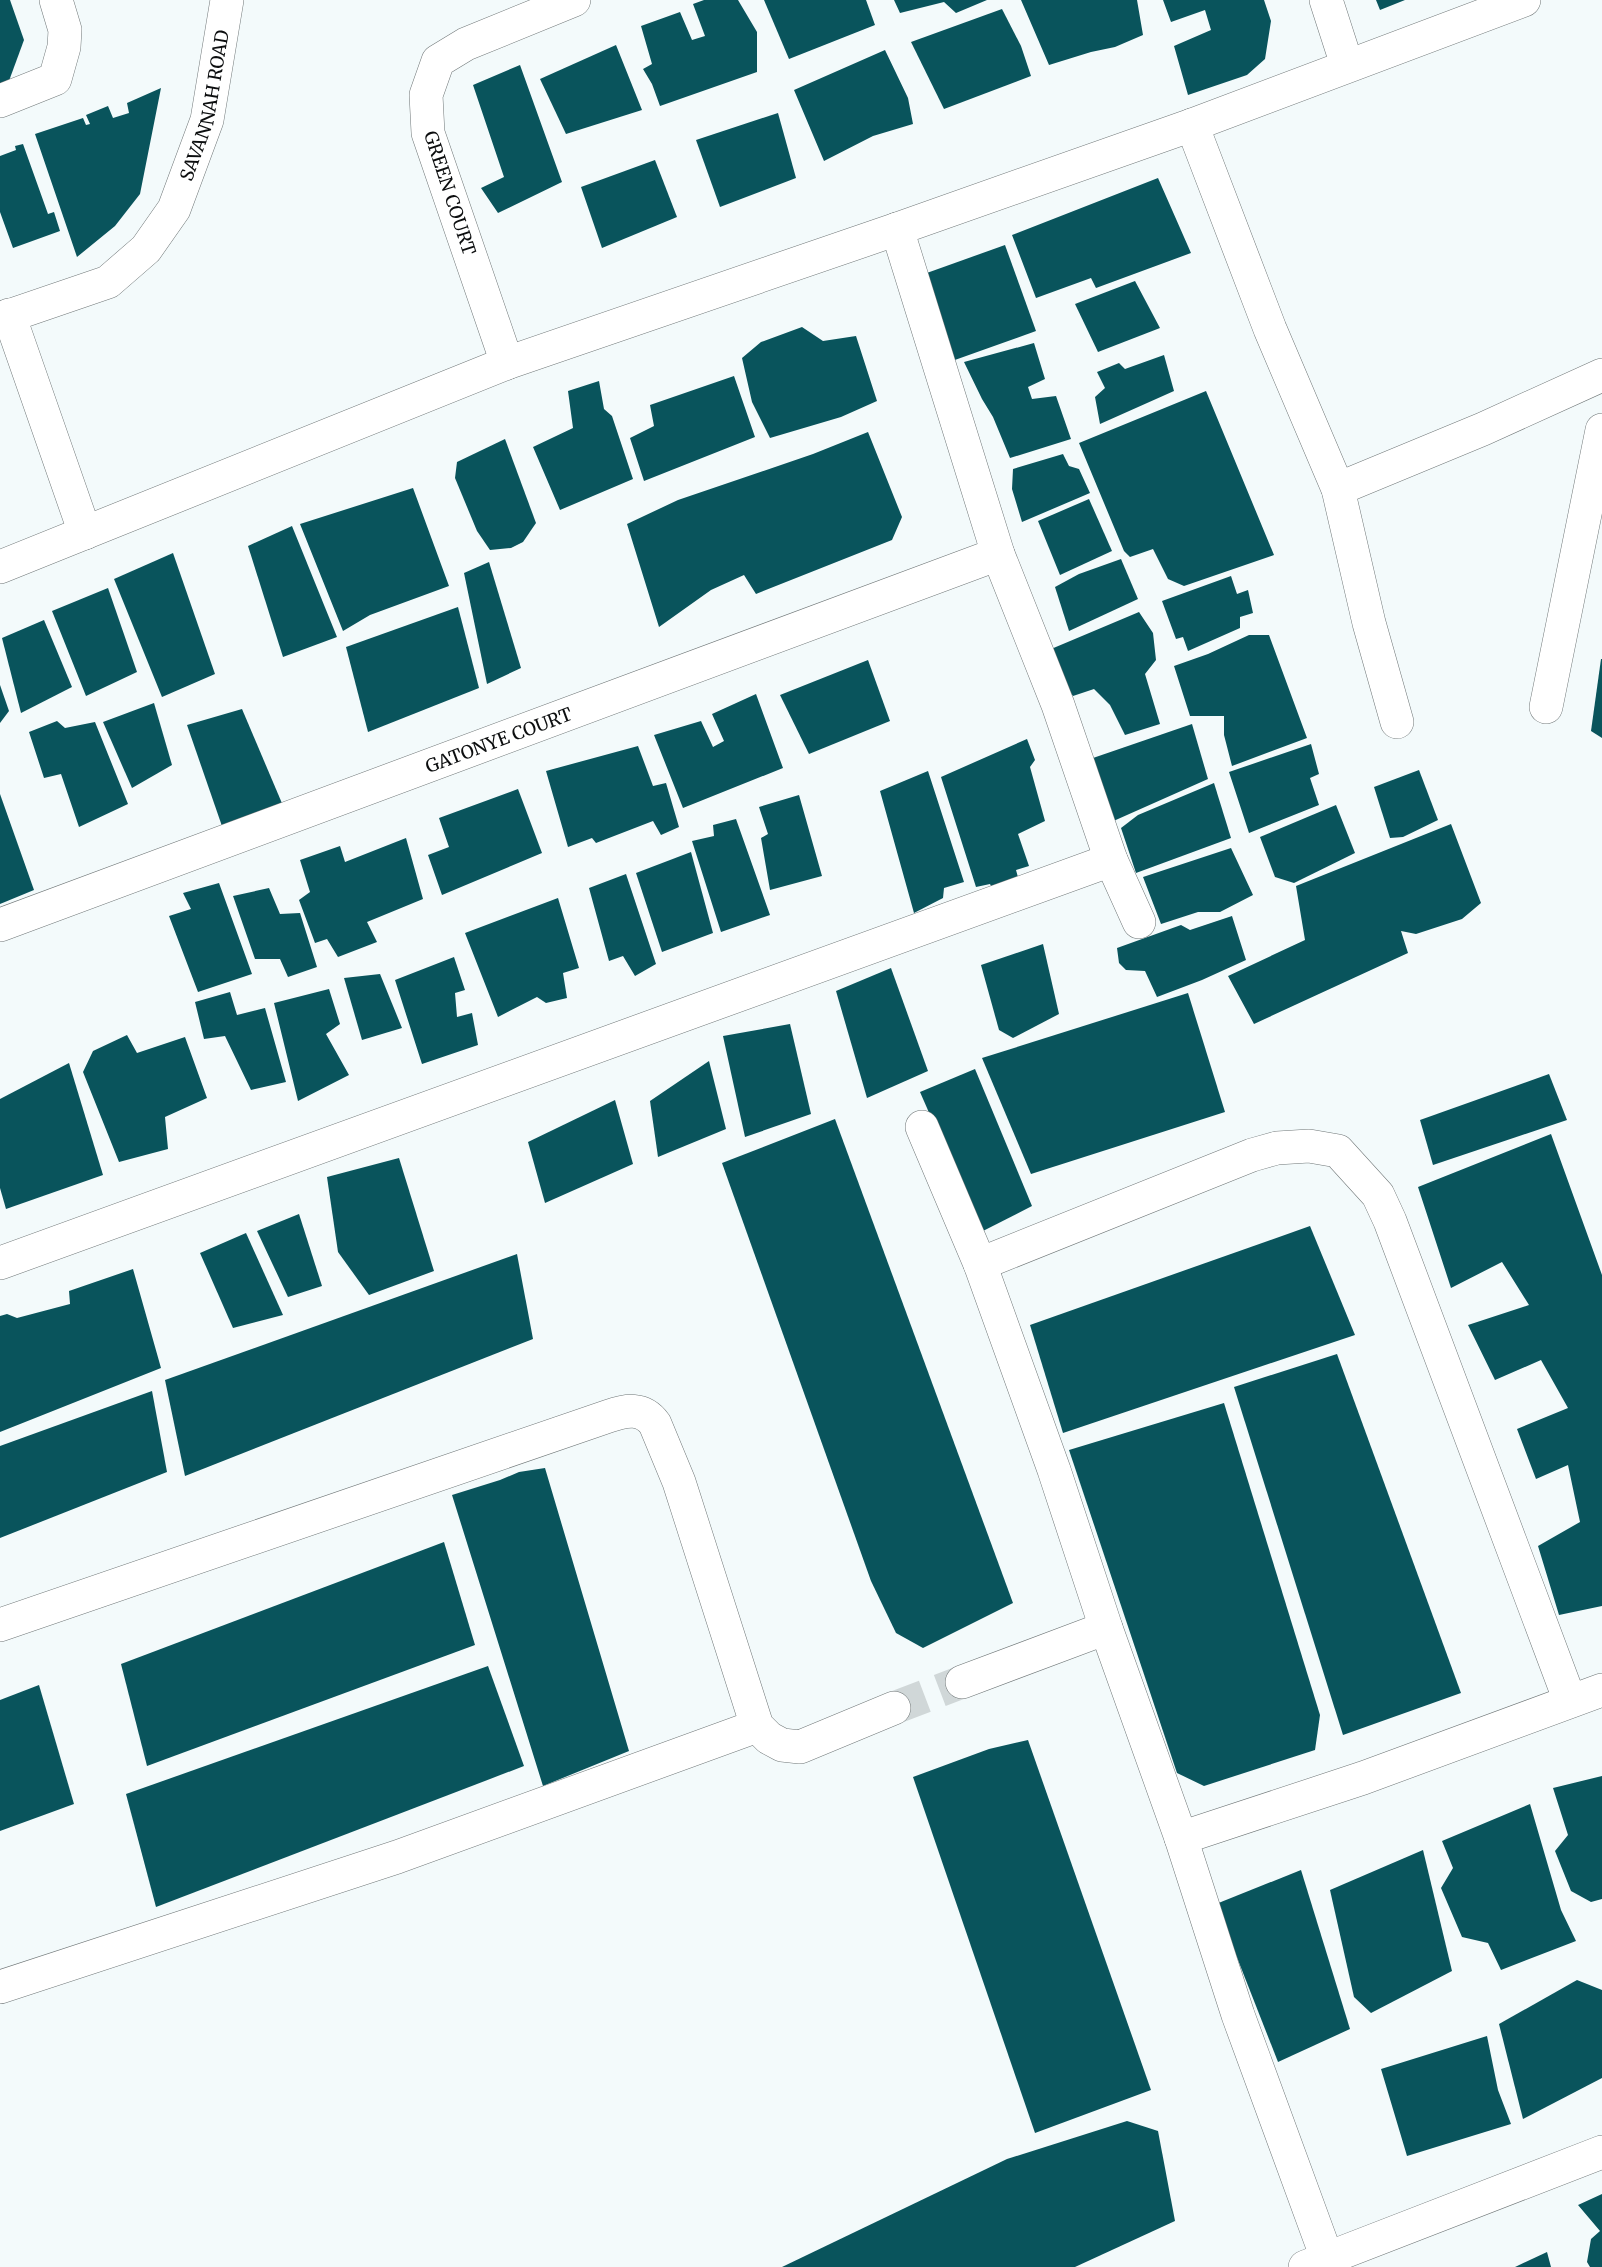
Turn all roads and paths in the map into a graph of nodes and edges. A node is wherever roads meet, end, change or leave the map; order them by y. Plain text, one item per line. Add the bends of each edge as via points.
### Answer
1 (56, 0) edge
2 (227, 0) edge
3 (574, 0) edge
4 (1326, 0) edge
5 (1524, 0) edge
6 (1347, 65) junction
7 (0, 101) edge
8 (1192, 125) junction
9 (897, 229) junction
10 (5, 317) edge
11 (507, 363) junction
12 (1602, 375) edge
13 (1602, 430) edge
14 (1338, 489) junction
15 (85, 533) junction
16 (998, 554) junction
17 (0, 567) edge
18 (1546, 707) dead end
19 (1397, 722) dead end
20 (1111, 860) junction
21 (1139, 922) dead end
22 (0, 925) edge
23 (922, 1127) dead end
24 (0, 1263) edge
25 (980, 1264) junction
26 (0, 1625) edge
27 (1106, 1628) junction
28 (962, 1682) tunnel mouth
29 (1602, 1690) edge
30 (1570, 1701) junction
31 (894, 1708) tunnel mouth
32 (757, 1726) junction
33 (1181, 1838) junction
34 (0, 1987) edge
35 (1602, 2152) edge
36 (1316, 2263) edge

1 - 7 street via 65,30 55,79
2 - 10 street, SAVANNAH ROAD via 207,120 174,208 146,249 108,282
3 - 11 street, GREEN COURT via 466,44 438,62 426,94 428,133
4 - 6 street
5 - 6 street
6 - 8 street
8 - 9 street
8 - 14 street via 1270,329
9 - 11 street
9 - 16 street
10 - 15 street
11 - 15 street
12 - 14 street
13 - 18 street
14 - 19 street
15 - 17 street
16 - 20 street via 1058,705
16 - 22 street, GATONYE COURT
20 - 21 street
20 - 24 street
23 - 25 street
25 - 27 street
25 - 30 street via 1252,1155 1277,1148 1309,1146 1338,1151 1378,1195 1390,1221
26 - 32 street via 623,1411 639,1411 655,1424 679,1482
27 - 28 street
27 - 33 street
29 - 30 street
30 - 33 street via 1363,1778
31 - 32 street via 800,1748 782,1745
32 - 34 street via 397,1857
33 - 36 street
35 - 36 street

